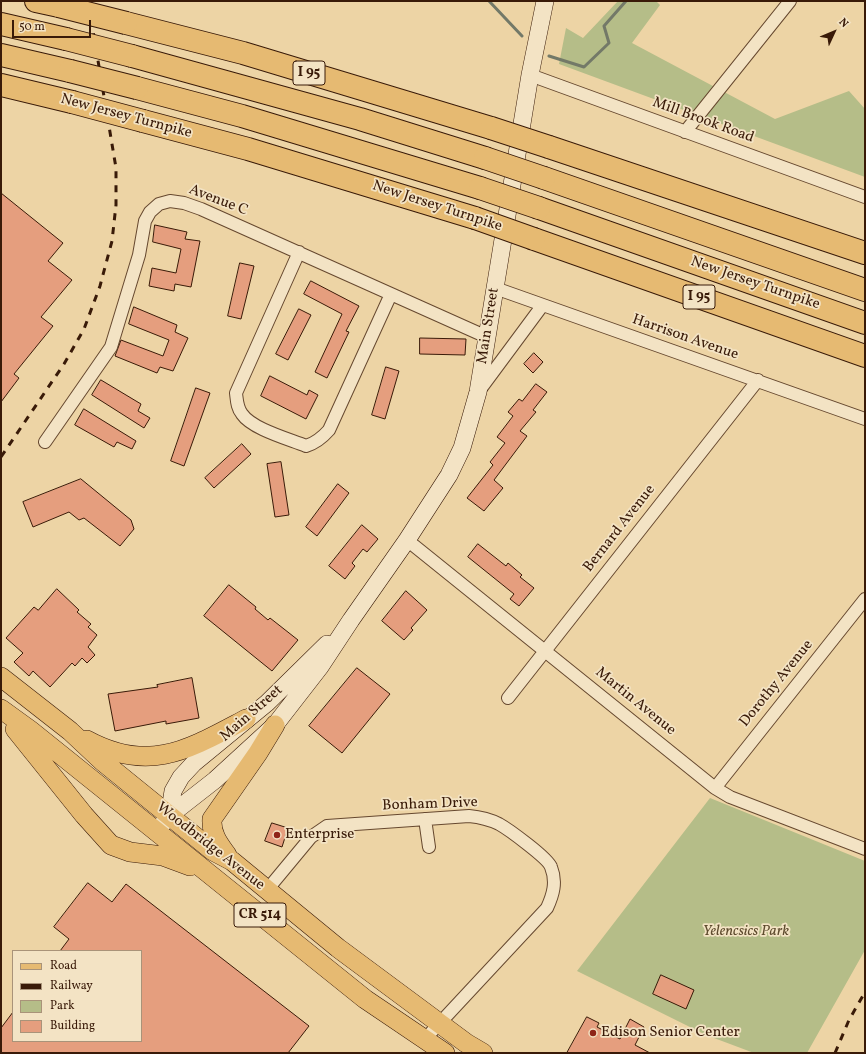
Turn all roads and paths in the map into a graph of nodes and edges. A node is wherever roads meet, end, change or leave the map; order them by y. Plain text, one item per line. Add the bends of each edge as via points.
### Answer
1 (36, 1) edge
2 (545, 1) edge
3 (790, 1) edge
4 (1, 24) edge
5 (1, 55) edge
6 (530, 74) junction
7 (1, 86) edge
8 (685, 132) junction
9 (865, 197) edge
10 (299, 252) junction
11 (865, 253) edge
12 (495, 288) junction
13 (865, 290) edge
14 (391, 294) junction
15 (542, 306) junction
16 (865, 323) edge
17 (487, 337) junction
18 (865, 356) edge
19 (758, 380) junction
20 (478, 392) junction
21 (865, 419) edge
22 (45, 442) dead end
23 (407, 540) junction
24 (865, 600) edge
25 (351, 620) junction
26 (546, 650) junction
27 (1, 677) edge
28 (508, 698) dead end
29 (1, 709) edge
30 (1, 714) edge
31 (246, 719) junction
32 (275, 725) junction
33 (70, 731) junction
34 (715, 788) junction
35 (169, 816) junction
36 (425, 819) junction
37 (156, 832) junction
38 (429, 847) dead end
39 (865, 849) edge
40 (130, 852) junction
41 (232, 861) junction
42 (206, 872) junction
43 (267, 890) junction
44 (439, 1022) junction
45 (425, 1039) junction
46 (445, 1053) edge
47 (483, 1053) edge

1 - 11 highway, I 95, bridge via 243,53 491,128
2 - 6 main road, Main Street
3 - 8 street
4 - 13 highway, New Jersey Turnpike / I 95, bridge via 132,56 485,158
5 - 16 highway, New Jersey Turnpike / I 95, bridge via 257,120 480,188
6 - 8 street, Mill Brook Road
6 - 12 main road, Main Street
7 - 18 highway, New Jersey Turnpike / I 95, bridge via 72,102 255,151 475,218
8 - 9 street, Mill Brook Road
10 - 14 street, Avenue C
10 - 14 street via 236,393 242,415 252,424 306,446 324,435 329,430
10 - 22 street, Avenue C via 184,203 170,201 159,204 145,221 139,255 111,347
12 - 15 street, Harrison Avenue
12 - 17 main road, Main Street
14 - 17 street, Avenue C
15 - 19 street, Harrison Avenue
15 - 20 street
17 - 20 main road, Main Street
19 - 21 street, Harrison Avenue
19 - 26 street, Bernard Avenue
20 - 23 main road, Main Street via 462,448 449,475
23 - 25 main road, Main Street
23 - 26 street, Martin Avenue
24 - 34 street, Dorothy Avenue
25 - 31 main road, Main Street via 282,688
25 - 32 main road, Main Street via 320,667
26 - 28 street, Bernard Avenue
26 - 34 street, Martin Avenue
27 - 33 main road, Woodbridge Avenue / CR 514
29 - 37 main road, Woodbridge Avenue / CR 514
30 - 40 main road via 111,845
31 - 33 main road via 196,745 154,757 117,754
31 - 35 main road, Main Street via 194,763 182,777 173,791
32 - 35 main road, Main Street via 215,780
32 - 41 main road via 212,819 211,828 217,841
33 - 35 main road, Woodbridge Avenue / CR 514
34 - 39 street, Martin Avenue via 730,797
35 - 37 main road, Main Street
35 - 41 main road, Woodbridge Avenue / CR 514 via 214,851
36 - 38 street
36 - 43 street, Bonham Drive via 327,826 311,837
36 - 44 street, Bonham Drive via 469,816 500,824 541,854 554,875 554,893 547,908
37 - 40 main road
37 - 42 main road, Woodbridge Avenue / CR 514
40 - 42 main road via 163,856
41 - 43 main road, Woodbridge Avenue / CR 514
42 - 45 main road, Woodbridge Avenue / CR 514 via 365,998
43 - 44 main road, Woodbridge Avenue / CR 514 via 378,979
44 - 45 street, Bonham Drive
44 - 47 main road, Woodbridge Avenue / CR 514
45 - 46 main road, Woodbridge Avenue / CR 514

